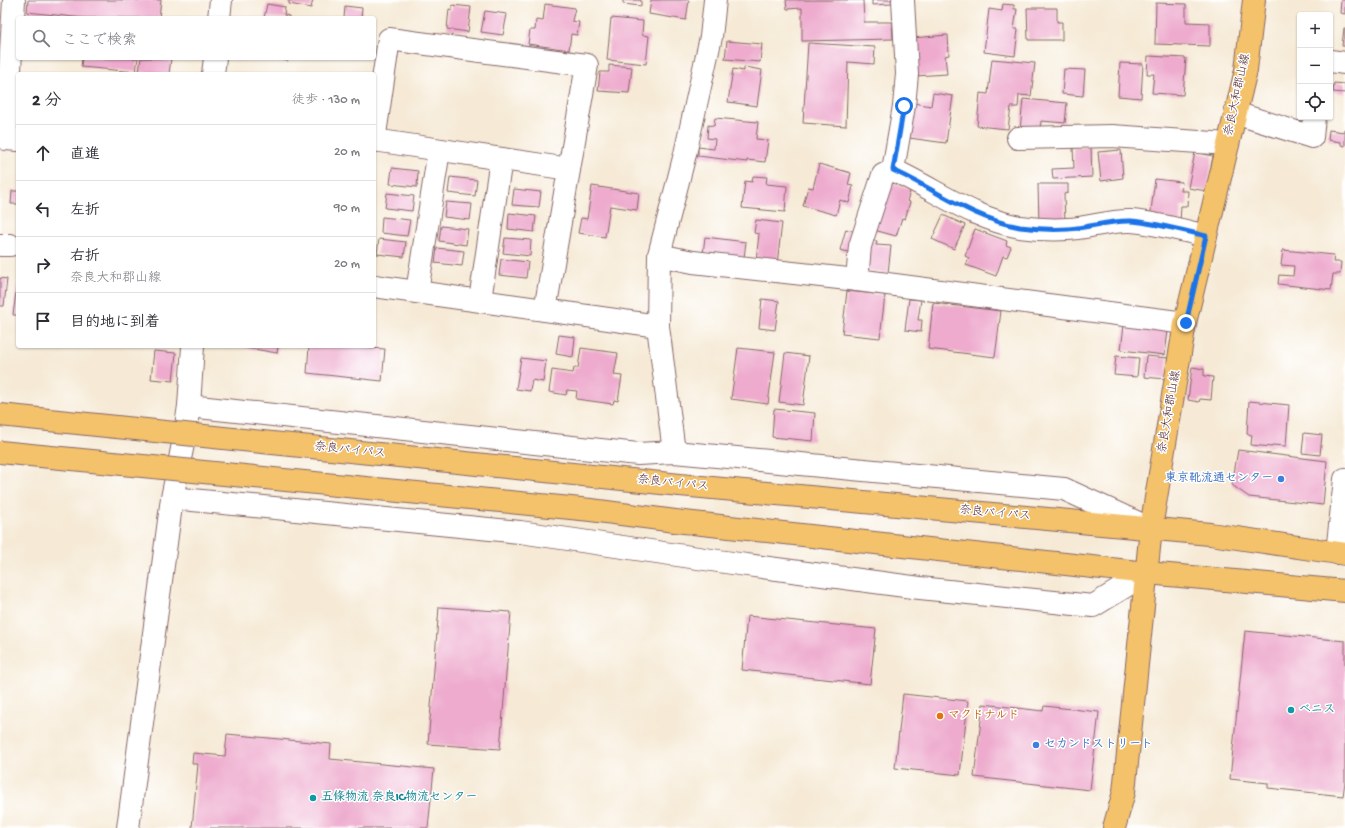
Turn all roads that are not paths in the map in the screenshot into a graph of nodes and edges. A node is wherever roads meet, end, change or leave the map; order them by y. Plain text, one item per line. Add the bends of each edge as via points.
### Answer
1 (14, 0) edge
2 (220, 0) edge
3 (715, 0) edge
4 (903, 0) edge
5 (1254, 0) edge
6 (219, 16) edge
7 (215, 60) edge
8 (1333, 61) edge
9 (1345, 64) edge
10 (213, 72) edge
11 (14, 74) edge
12 (1236, 113) junction
13 (1314, 120) edge
14 (376, 126) edge
15 (1018, 138) dead end
16 (16, 140) edge
17 (376, 140) edge
18 (1228, 144) junction
19 (440, 150) junction
20 (501, 159) junction
21 (569, 169) junction
22 (893, 170) junction
23 (1206, 236) junction
24 (659, 255) junction
25 (857, 280) junction
26 (376, 286) edge
27 (417, 292) junction
28 (480, 300) junction
29 (545, 310) junction
30 (1186, 323) junction
31 (658, 326) junction
32 (193, 348) edge
33 (189, 406) junction
34 (0, 415) edge
35 (0, 419) edge
36 (184, 439) junction
37 (0, 452) edge
38 (674, 452) junction
39 (1345, 479) edge
40 (172, 498) junction
41 (1151, 528) junction
42 (1341, 553) edge
43 (1147, 573) junction
44 (1345, 590) edge
45 (128, 828) edge
46 (1114, 828) edge

1 - 11 street
2 - 6 street
3 - 24 street via 711,37
4 - 22 street via 907,74
5 - 12 main road, 奈良大和郡山線 via 1246,70
7 - 10 street
8 - 9 street
11 - 16 street via 6,139
12 - 13 street via 1312,137
12 - 18 main road, 奈良大和郡山線
14 - 21 street via 388,39 587,66
15 - 18 street via 1112,136
17 - 19 street
18 - 23 main road, 奈良大和郡山線
19 - 20 street
19 - 27 street
20 - 21 street
20 - 28 street
21 - 29 street
22 - 23 street via 969,210 994,221 1020,227 1068,229 1131,221
22 - 25 street via 883,175 872,207 860,246
23 - 30 main road, 奈良大和郡山線
24 - 25 street via 693,262
24 - 31 street
25 - 30 street
26 - 27 street
27 - 28 street
28 - 29 street
29 - 31 street
30 - 41 main road, 奈良大和郡山線
31 - 38 street
32 - 33 street
33 - 36 street
33 - 38 street via 638,454
34 - 41 main road, 奈良バイパス, bridge via 680,485
35 - 36 street
36 - 40 street
37 - 43 main road, bridge via 583,510
38 - 41 street via 1064,489
39 - 42 street
40 - 43 street via 520,532 920,588 1093,606
40 - 45 street
41 - 42 main road, 奈良バイパス
41 - 43 main road, 奈良大和郡山線
43 - 44 main road
43 - 46 main road, 奈良大和郡山線 via 1124,792

